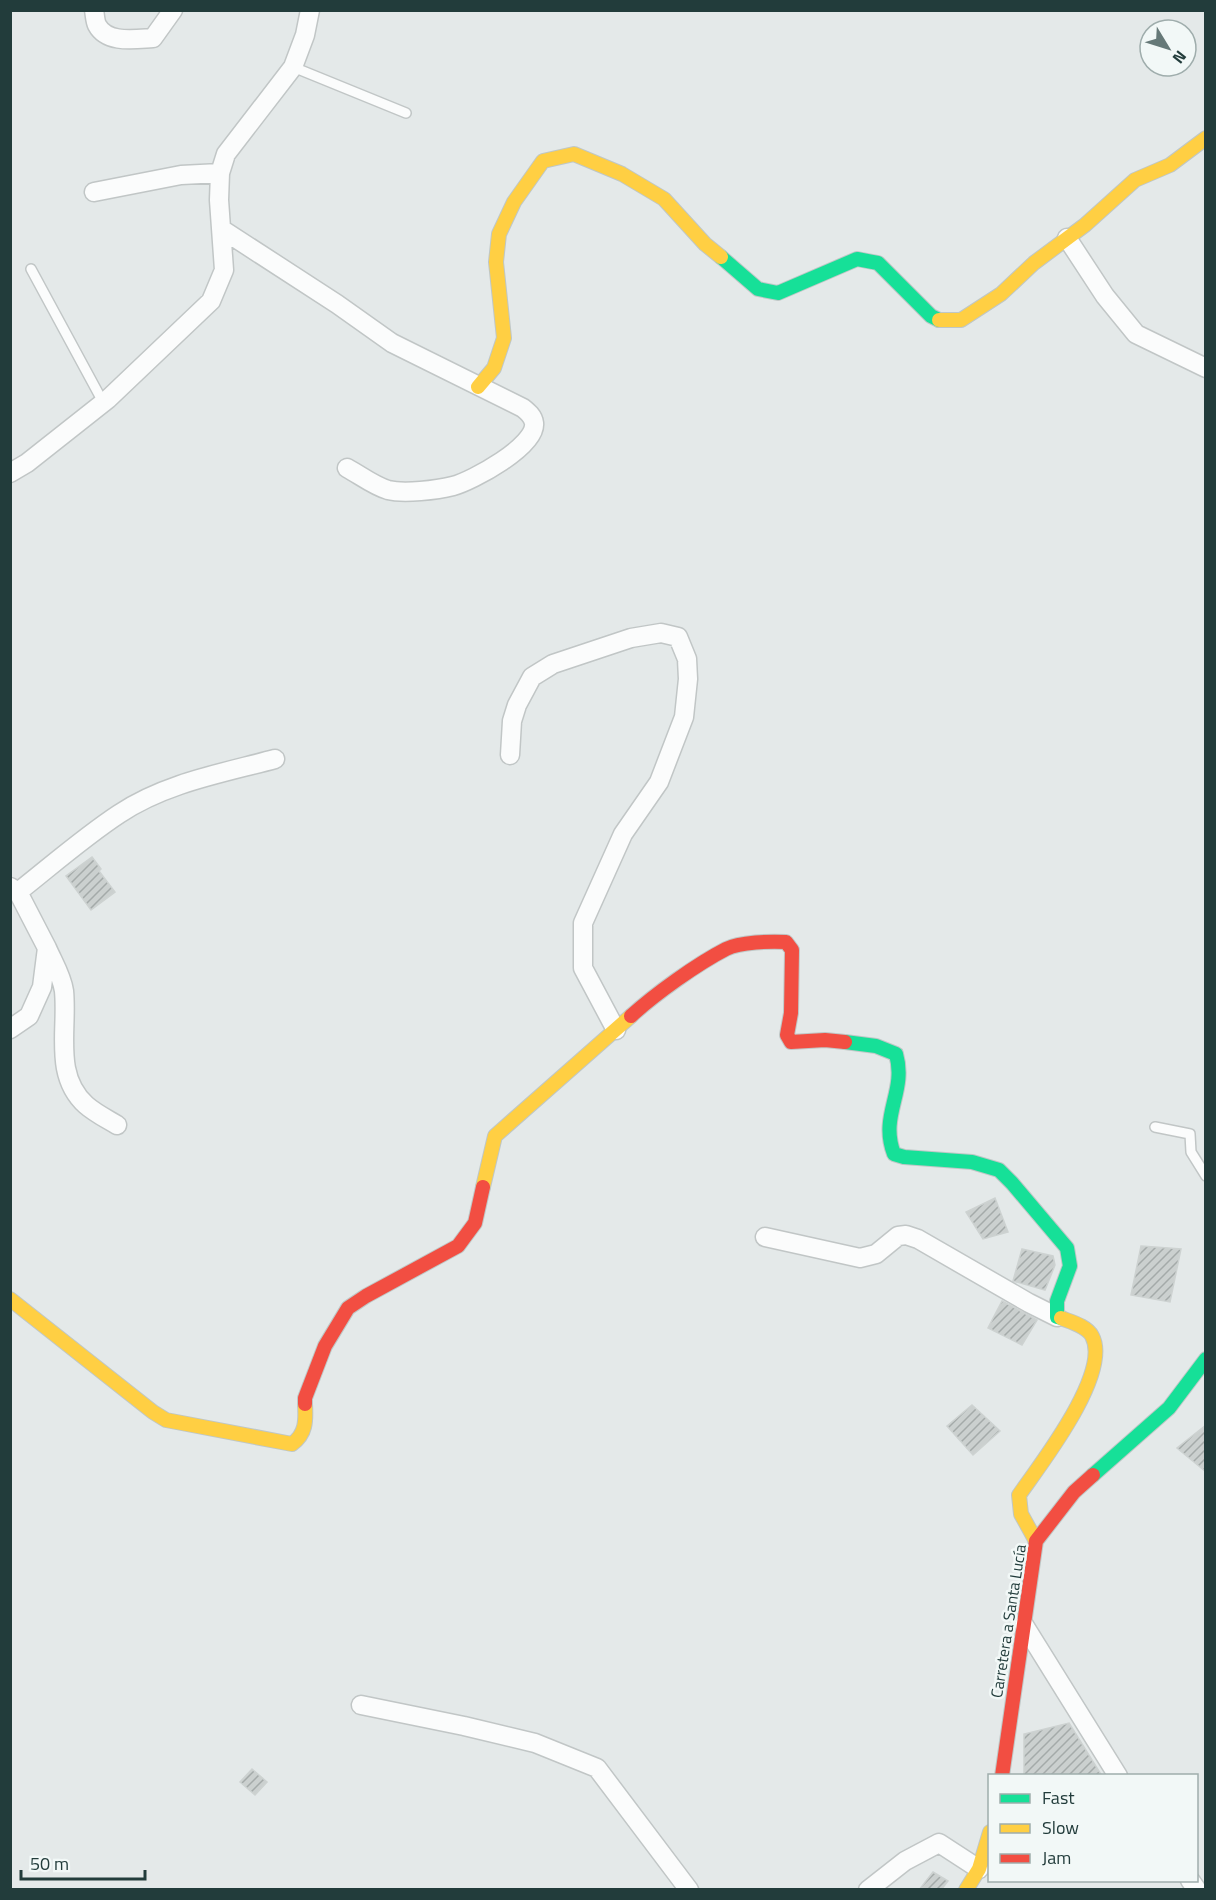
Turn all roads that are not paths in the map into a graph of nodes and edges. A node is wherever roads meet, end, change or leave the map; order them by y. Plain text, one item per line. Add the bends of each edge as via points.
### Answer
1 (94, 10) edge
2 (173, 10) edge
3 (310, 10) edge
4 (293, 67) junction
5 (406, 113) dead end
6 (1206, 138) edge
7 (220, 173) junction
8 (94, 192) dead end
9 (223, 230) junction
10 (1067, 238) junction
11 (31, 269) dead end
12 (1206, 368) edge
13 (478, 387) junction
14 (103, 402) junction
15 (347, 468) dead end
16 (10, 473) edge
17 (510, 755) dead end
18 (275, 759) dead end
19 (14, 889) edge
20 (47, 948) junction
21 (10, 1029) edge
22 (616, 1030) junction
23 (117, 1125) dead end
24 (1155, 1127) dead end
25 (1206, 1176) edge
26 (765, 1237) dead end
27 (10, 1299) edge
28 (1057, 1317) junction
29 (1206, 1359) edge
30 (1036, 1541) junction
31 (1024, 1625) junction
32 (361, 1705) dead end
33 (1002, 1774) edge
34 (1117, 1774) edge
35 (988, 1839) edge
36 (979, 1869) junction
37 (689, 1890) edge
38 (868, 1890) edge
39 (966, 1890) edge

1 - 2 street via 97,26 108,37 129,39 153,38
3 - 4 street
4 - 5 lane
4 - 7 street via 226,154
6 - 10 street via 1170,165 1135,180
7 - 8 street via 181,175
7 - 9 street
9 - 13 street via 392,343
9 - 14 street via 224,270 211,301
10 - 12 street via 1136,334
10 - 13 street via 1001,294 961,320 940,321 878,262 857,259 778,293 758,289 705,244 664,199 622,174 574,154 543,161 514,202 499,234 496,262 504,338 494,368
11 - 14 lane
13 - 15 street via 523,408 534,424 520,447 490,470 453,486 407,491 388,490
14 - 16 street
17 - 22 street via 512,721 532,677 553,664 631,638 661,633 678,637 687,659 684,717 659,782 623,834 583,923 583,968
18 - 19 street via 187,783 147,799 120,813
19 - 20 street
20 - 21 street via 42,987 29,1016
20 - 23 street via 63,989 67,1077 85,1104
22 - 27 street via 495,1136 475,1223 458,1246 348,1308 325,1346 305,1398 306,1422 300,1438 292,1444 166,1420
22 - 28 street via 640,1008 728,948 786,942 792,950 792,1013 787,1035 791,1042 825,1040 876,1046 896,1054 901,1067 888,1143 894,1154 972,1162 999,1170 1067,1248 1070,1266 1057,1301
24 - 25 lane via 1190,1134 1191,1152
26 - 28 street via 860,1258 876,1254 898,1236 906,1235
28 - 30 street via 1086,1329 1095,1338 1098,1352 1095,1369 1075,1412 1019,1495 1018,1508
29 - 30 street, Carretera a Santa Lucía via 1169,1408 1074,1492
30 - 31 street, Carretera a Santa Lucía
31 - 33 street, Carretera a Santa Lucía
31 - 34 street
32 - 37 street via 535,1743 597,1768
35 - 36 street
36 - 38 street via 939,1844 905,1861
36 - 39 street

